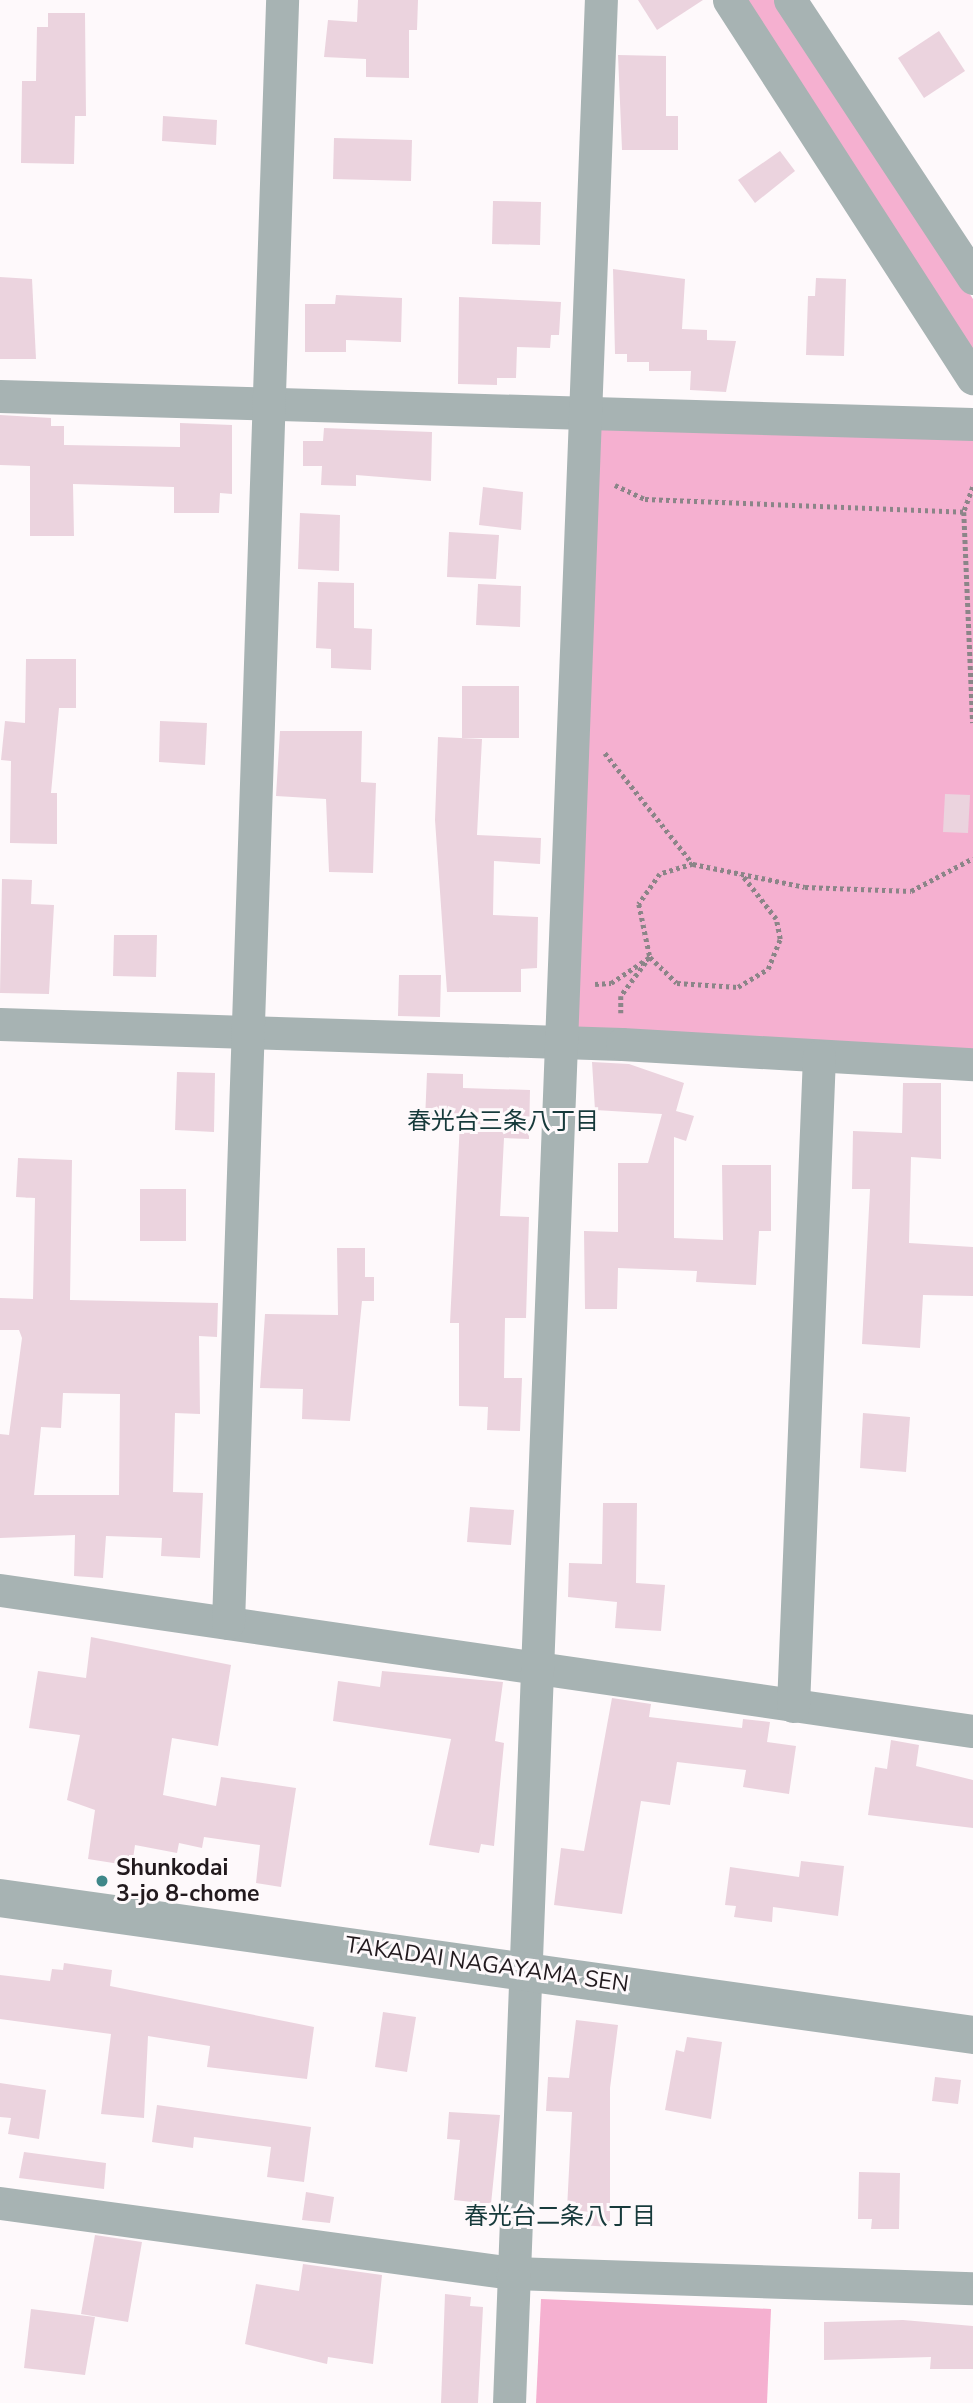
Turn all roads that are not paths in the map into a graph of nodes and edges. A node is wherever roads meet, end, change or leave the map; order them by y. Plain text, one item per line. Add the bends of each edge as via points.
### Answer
1 (282, 0) edge
2 (601, 0) edge
3 (729, 0) edge
4 (790, 0) edge
5 (973, 278) edge
6 (973, 378) edge
7 (0, 396) edge
8 (267, 406) junction
9 (581, 414) junction
10 (973, 424) edge
11 (0, 1024) edge
12 (247, 1032) junction
13 (557, 1043) junction
14 (819, 1057) junction
15 (973, 1064) edge
16 (0, 1591) edge
17 (228, 1623) junction
18 (538, 1666) junction
19 (793, 1706) junction
20 (973, 1731) edge
21 (0, 1898) edge
22 (526, 1970) junction
23 (973, 2035) edge
24 (0, 2203) edge
25 (512, 2273) junction
26 (973, 2288) edge
27 (509, 2403) edge

1 - 8 street
2 - 9 street
3 - 6 street
4 - 5 street
7 - 8 street
8 - 9 street
8 - 12 street
9 - 10 street
9 - 13 street
11 - 12 street
12 - 13 street
12 - 17 street
13 - 14 street
13 - 18 street
14 - 15 street
14 - 19 street
16 - 17 street
17 - 18 street
18 - 19 street
18 - 22 street
19 - 20 street
21 - 22 street, TAKADAI NAGAYAMA SEN
22 - 23 street, TAKADAI NAGAYAMA SEN
22 - 25 street
24 - 25 street
25 - 26 street
25 - 27 street

